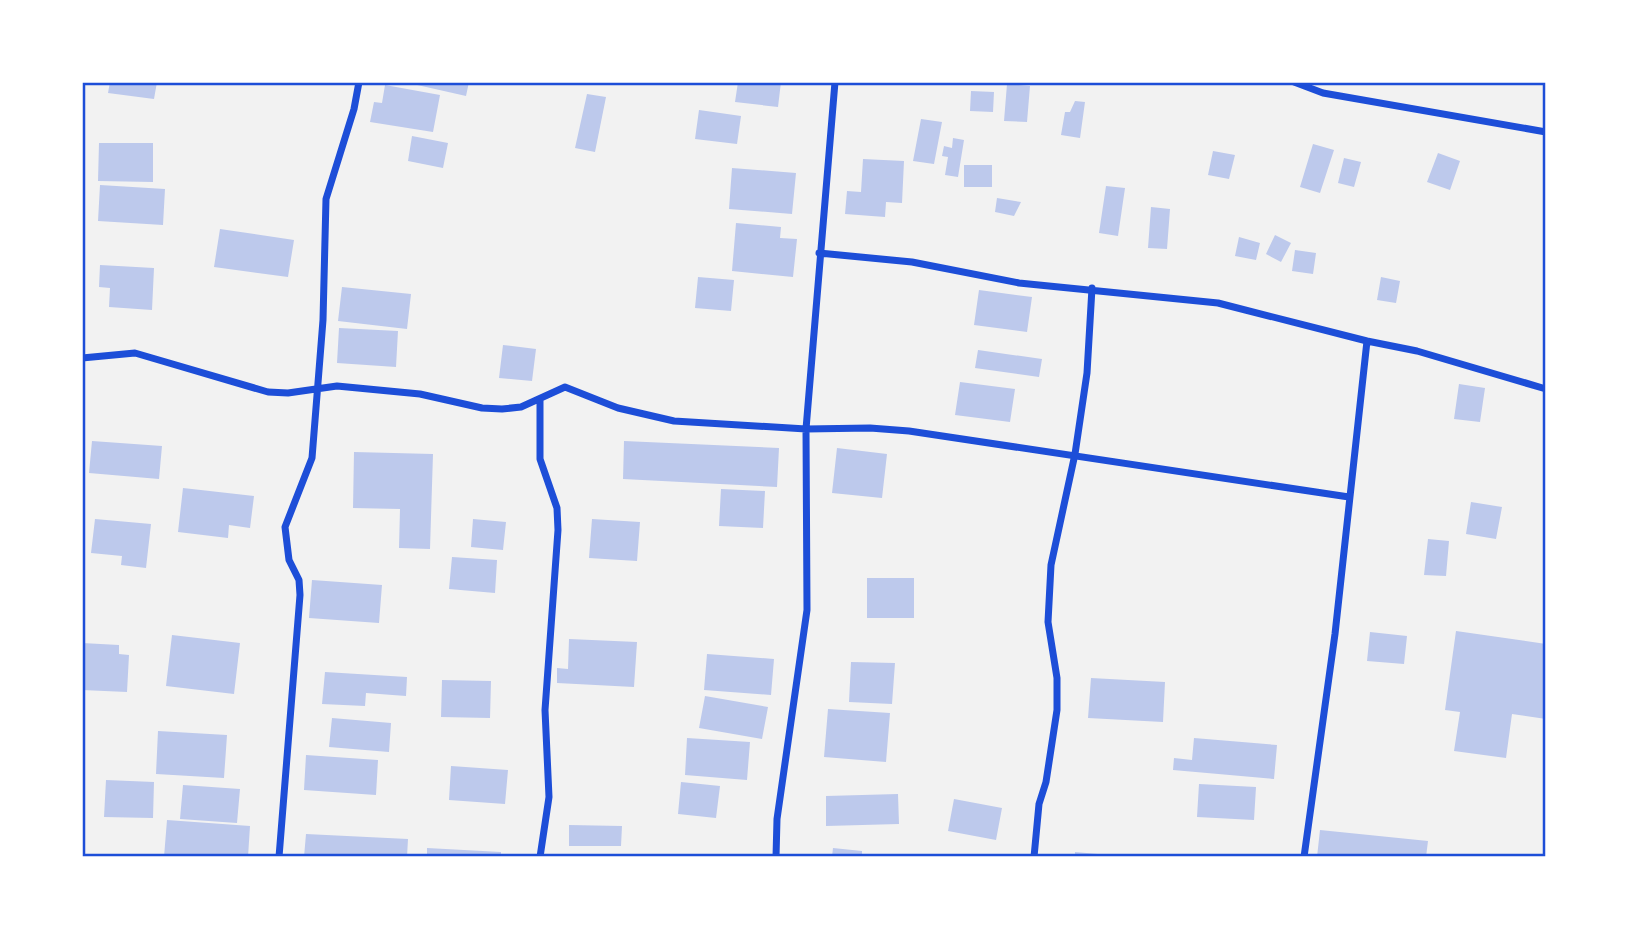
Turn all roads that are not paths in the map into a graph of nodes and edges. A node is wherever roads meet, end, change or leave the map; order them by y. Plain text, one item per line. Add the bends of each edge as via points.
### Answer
1 (359, 82) edge
2 (835, 82) edge
3 (1294, 82) edge
4 (1546, 132) edge
5 (819, 253) junction
6 (1092, 288) junction
7 (1367, 341) junction
8 (82, 358) edge
9 (317, 389) junction
10 (1546, 389) edge
11 (540, 400) junction
12 (806, 429) junction
13 (1075, 454) junction
14 (1349, 497) junction
15 (279, 857) edge
16 (540, 857) edge
17 (776, 857) edge
18 (1034, 857) edge
19 (1304, 857) edge

1 - 9 street via 326,199
2 - 5 street
3 - 4 street via 1324,93
5 - 6 street via 912,262 1019,283
5 - 12 street
6 - 7 street via 1218,303
6 - 13 street via 1087,373
7 - 10 street
7 - 14 street
8 - 9 street via 135,353 251,389 288,393
9 - 11 street via 337,386 421,394 482,408 521,407
9 - 15 street via 312,458 285,527 300,595
11 - 12 street via 565,387 618,408 674,421
11 - 16 street via 540,458 557,508 558,530 545,710 549,796
12 - 13 street via 909,431
12 - 17 street via 807,610
13 - 14 street
13 - 18 street via 1051,565 1048,622 1057,710
14 - 19 street

